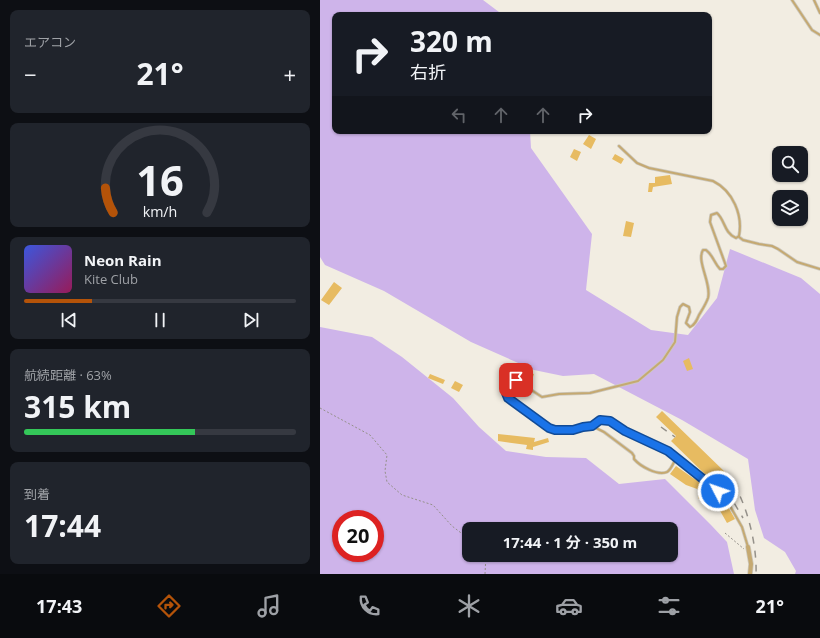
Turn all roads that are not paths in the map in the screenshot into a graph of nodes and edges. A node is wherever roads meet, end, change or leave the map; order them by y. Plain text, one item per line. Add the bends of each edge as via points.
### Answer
1 (792, 0) edge
2 (814, 0) edge
3 (820, 13) edge
4 (820, 35) edge
5 (619, 146) dead end
6 (739, 236) junction
7 (820, 269) edge
8 (592, 426) junction
9 (676, 458) junction
10 (748, 547) joint
11 (750, 574) edge

1 - 4 lane via 812,30
2 - 3 lane
5 - 6 lane via 637,163 649,168 713,181 720,185 733,200 740,221
6 - 7 lane via 743,240 778,249 797,262
6 - 8 lane via 736,238 728,233 720,215 711,215 710,222 726,266 720,270 710,253 703,250 701,256 708,283 708,298 693,326 690,327 686,322 689,307 683,304 680,307 676,342 663,360 638,381 590,393 542,397 516,380 506,388 508,398 549,428 573,430
8 - 9 lane via 600,420 610,421 668,451
8 - 9 lane via 632,454 638,464 656,472 668,471
9 - 10 lane via 726,499 742,527
10 - 11 street

